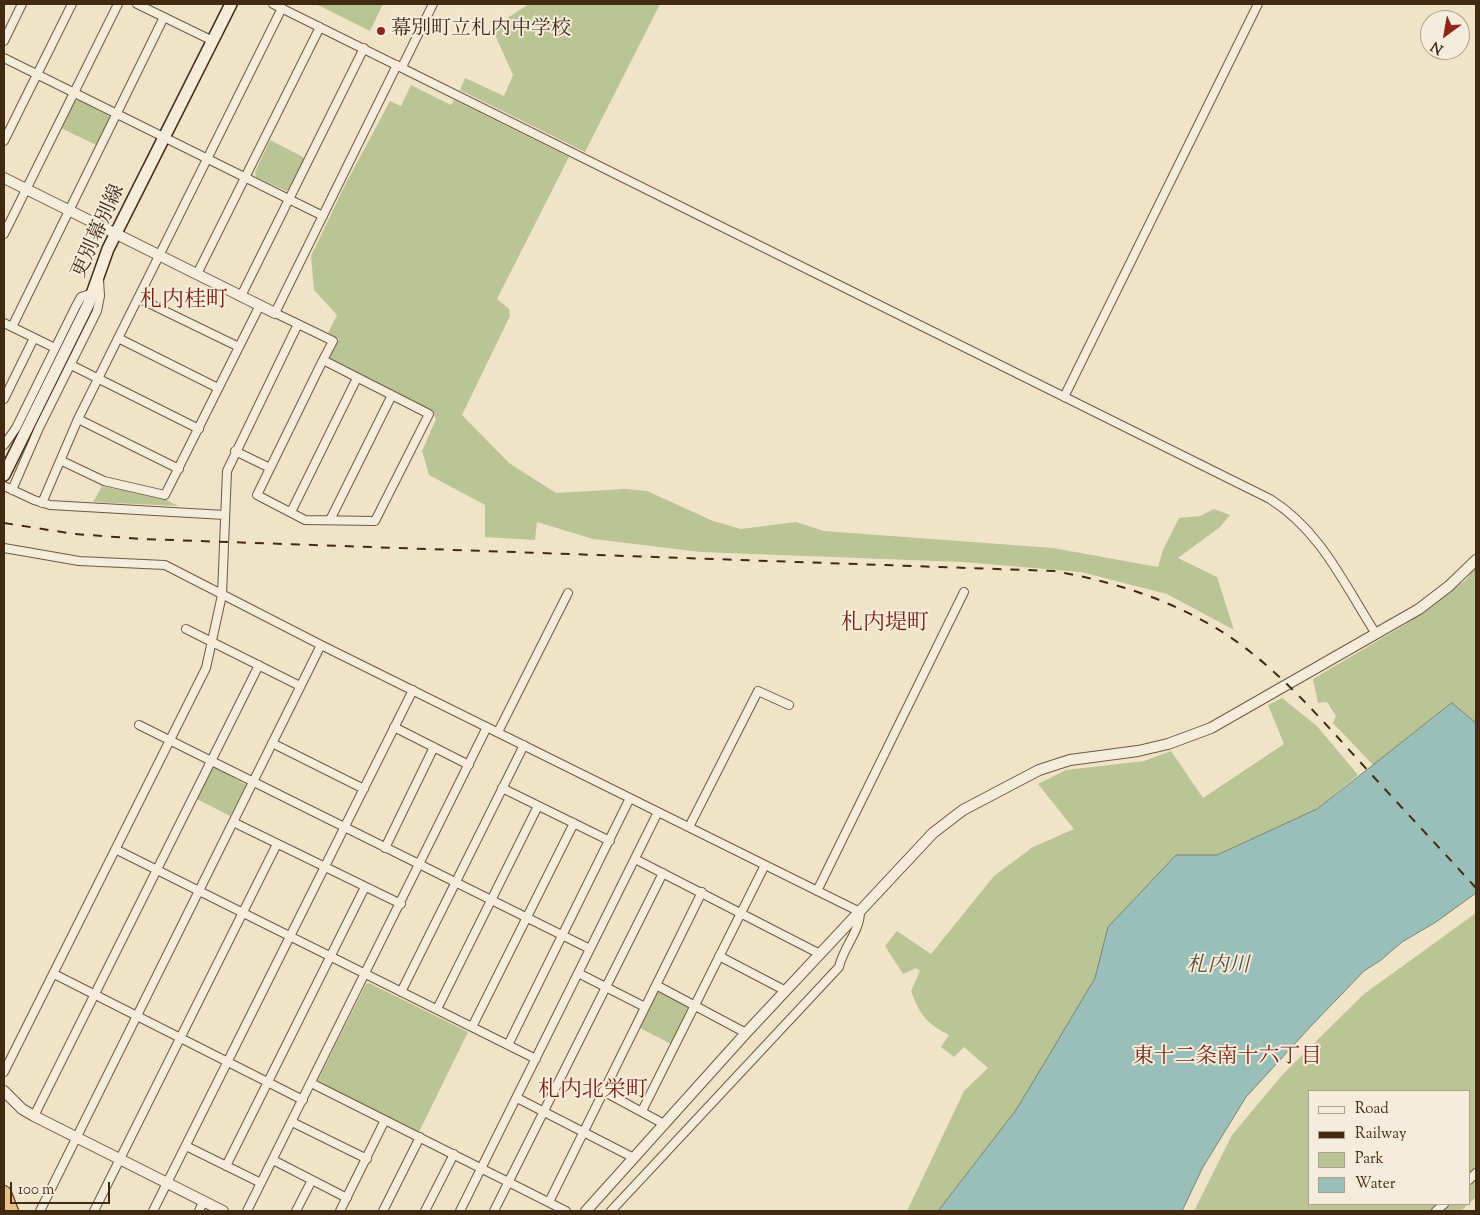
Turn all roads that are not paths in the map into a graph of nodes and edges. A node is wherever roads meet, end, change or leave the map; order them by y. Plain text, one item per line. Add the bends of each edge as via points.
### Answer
1 (22, 4) edge
2 (72, 4) edge
3 (118, 4) edge
4 (139, 4) edge
5 (231, 4) edge
6 (273, 4) edge
7 (434, 4) edge
8 (1258, 4) edge
9 (282, 8) junction
10 (164, 17) junction
11 (320, 27) junction
12 (4, 40) edge
13 (213, 41) junction
14 (364, 48) junction
15 (4, 58) edge
16 (399, 66) junction
17 (37, 75) junction
18 (74, 93) junction
19 (117, 114) junction
20 (165, 137) junction
21 (4, 141) edge
22 (207, 158) junction
23 (245, 177) junction
24 (4, 178) edge
25 (26, 189) junction
26 (290, 199) junction
27 (69, 210) junction
28 (323, 216) junction
29 (4, 234) edge
30 (116, 234) junction
31 (159, 255) junction
32 (197, 274) junction
33 (99, 278) junction
34 (93, 293) junction
35 (241, 296) junction
36 (138, 298) junction
37 (260, 305) junction
38 (276, 313) junction
39 (4, 323) edge
40 (298, 324) junction
41 (12, 327) junction
42 (34, 338) junction
43 (118, 338) junction
44 (238, 347) junction
45 (55, 348) junction
46 (323, 360) junction
47 (70, 365) junction
48 (357, 378) junction
49 (98, 379) junction
50 (218, 388) junction
51 (392, 395) junction
52 (1064, 397) junction
53 (4, 399) edge
54 (78, 419) junction
55 (199, 429) junction
56 (4, 445) edge
57 (235, 450) junction
58 (62, 461) junction
59 (270, 468) junction
60 (179, 469) junction
61 (4, 475) edge
62 (4, 486) edge
63 (12, 490) junction
64 (42, 503) junction
65 (291, 512) junction
66 (225, 516) junction
67 (330, 520) junction
68 (4, 548) edge
69 (1476, 560) edge
70 (964, 592) dead end
71 (568, 593) dead end
72 (222, 595) junction
73 (186, 629) dead end
74 (1376, 634) junction
75 (211, 642) junction
76 (321, 645) junction
77 (259, 665) junction
78 (300, 686) junction
79 (413, 690) junction
80 (789, 705) dead end
81 (139, 725) dead end
82 (394, 727) junction
83 (487, 727) junction
84 (498, 732) junction
85 (170, 741) junction
86 (272, 743) junction
87 (524, 745) junction
88 (434, 747) junction
89 (211, 762) junction
90 (469, 765) junction
91 (253, 782) junction
92 (502, 788) junction
93 (364, 789) junction
94 (630, 798) junction
95 (538, 806) junction
96 (658, 812) junction
97 (234, 822) junction
98 (574, 823) junction
99 (689, 827) junction
100 (344, 828) junction
101 (610, 841) junction
102 (277, 844) junction
103 (385, 848) junction
104 (116, 850) junction
105 (634, 859) junction
106 (420, 865) junction
107 (765, 865) junction
108 (325, 867) junction
109 (157, 870) junction
110 (663, 873) junction
111 (456, 882) junction
112 (365, 887) junction
113 (199, 890) junction
114 (816, 890) junction
115 (702, 892) junction
116 (491, 900) junction
117 (400, 904) junction
118 (742, 912) junction
119 (860, 912) junction
120 (243, 913) junction
121 (527, 918) junction
122 (291, 936) junction
123 (562, 936) junction
124 (590, 949) junction
125 (820, 954) junction
126 (331, 956) junction
127 (719, 956) junction
128 (578, 973) junction
129 (54, 974) junction
130 (365, 974) junction
131 (656, 985) junction
132 (606, 988) junction
133 (786, 991) junction
134 (401, 992) junction
135 (95, 995) junction
136 (695, 1004) junction
137 (645, 1007) junction
138 (437, 1009) junction
139 (136, 1016) junction
140 (472, 1027) junction
141 (746, 1033) junction
142 (180, 1038) junction
143 (508, 1045) junction
144 (536, 1059) junction
145 (228, 1062) junction
146 (4, 1072) edge
147 (268, 1082) junction
148 (312, 1083) junction
149 (4, 1091) edge
150 (604, 1091) junction
151 (516, 1098) junction
152 (303, 1100) junction
153 (544, 1111) junction
154 (642, 1111) junction
155 (34, 1116) junction
156 (386, 1120) junction
157 (292, 1122) junction
158 (664, 1124) junction
159 (584, 1131) junction
160 (76, 1138) junction
161 (420, 1138) junction
162 (186, 1146) junction
163 (454, 1154) junction
164 (634, 1158) junction
165 (120, 1159) junction
166 (367, 1159) junction
167 (273, 1160) junction
168 (226, 1166) junction
169 (482, 1168) junction
170 (312, 1180) junction
171 (509, 1182) junction
172 (167, 1184) junction
173 (261, 1184) junction
174 (4, 1193) edge
175 (347, 1198) junction
176 (549, 1202) junction
177 (201, 1206) edge
178 (12, 1211) edge
179 (40, 1211) edge
180 (94, 1211) edge
181 (153, 1211) edge
182 (223, 1211) edge
183 (247, 1211) edge
184 (296, 1211) edge
185 (340, 1211) edge
186 (383, 1211) edge
187 (425, 1211) edge
188 (460, 1211) edge
189 (494, 1211) edge
190 (566, 1211) edge
191 (586, 1211) edge
192 (611, 1211) edge

1 - 12 street
2 - 17 street
3 - 18 street
4 - 10 street
5 - 13 main road, 更別幕別線
6 - 9 street
7 - 16 street
8 - 52 street
9 - 11 street
9 - 22 street
10 - 13 street
10 - 19 street
11 - 14 street
11 - 23 street
13 - 20 main road, 更別幕別線
14 - 16 street
14 - 26 street
15 - 17 street
16 - 28 street
16 - 52 street
17 - 18 street
17 - 21 street
18 - 19 street
18 - 25 street
19 - 20 street
19 - 27 street
20 - 22 street
20 - 30 main road, 更別幕別線
22 - 23 street
22 - 31 street
23 - 26 street
23 - 32 street
24 - 25 street
25 - 27 street
25 - 29 street
26 - 28 street
26 - 35 street
27 - 30 street
27 - 41 street
28 - 38 street
30 - 31 street
30 - 33 main road, 更別幕別線
31 - 32 street
31 - 36 street
32 - 35 street
33 - 34 main road, 更別幕別線
33 - 47 street via 97,311
34 - 45 street via 81,297
34 - 61 main road, 更別幕別線
35 - 37 street
36 - 43 street
36 - 44 street
37 - 38 street
37 - 44 street
38 - 40 street
39 - 41 street
40 - 46 street via 333,341
40 - 57 street
41 - 42 street
42 - 45 street
42 - 53 street
43 - 49 street
43 - 50 street
44 - 50 street
45 - 56 street via 16,428
46 - 48 street
46 - 59 street
47 - 49 street
47 - 63 street
48 - 51 street
48 - 65 street
49 - 54 street
49 - 55 street
50 - 55 street
51 - 67 street
51 - 67 street via 429,414 375,522
52 - 74 street via 1270,499 1289,512 1316,538
54 - 58 street
54 - 60 street
55 - 60 street
57 - 59 street
57 - 66 street via 226,477
58 - 60 street via 104,481 165,495
58 - 64 street
59 - 65 street via 256,495
62 - 63 street
63 - 64 street
64 - 66 street
65 - 67 street via 305,520
66 - 72 street
68 - 72 street via 79,561 165,565
69 - 74 street via 1449,586
70 - 114 street
71 - 84 street
72 - 75 street
72 - 76 street
73 - 75 street
74 - 119 street via 1211,728 1138,751 1056,764 992,793 933,833
75 - 77 street
75 - 85 street via 206,668
76 - 78 street
76 - 79 street
77 - 78 street
77 - 89 street
78 - 86 street
79 - 82 street
79 - 83 street
80 - 99 street via 758,691
81 - 85 street
82 - 88 street
82 - 93 street
83 - 84 street
83 - 90 street
84 - 87 street
85 - 89 street
85 - 104 street
86 - 91 street
86 - 93 street
87 - 92 street
87 - 94 street
88 - 90 street
88 - 103 street
89 - 91 street
89 - 109 street
90 - 106 street
91 - 97 street
91 - 100 street
92 - 95 street
92 - 111 street
93 - 100 street
94 - 96 street
94 - 101 street
95 - 98 street
95 - 116 street
96 - 99 street
96 - 105 street
97 - 102 street
97 - 113 street
98 - 101 street
98 - 121 street
99 - 107 street
100 - 103 street
100 - 108 street
101 - 123 street
102 - 108 street
102 - 120 street
103 - 106 street
104 - 109 street
104 - 129 street
105 - 110 street
105 - 124 street
106 - 111 street
106 - 117 street
107 - 114 street
107 - 118 street
108 - 112 street
108 - 122 street
109 - 113 street
109 - 135 street
110 - 115 street
110 - 132 street
111 - 116 street
111 - 134 street
112 - 117 street
112 - 126 street
113 - 120 street
113 - 139 street
114 - 119 street
115 - 118 street
115 - 131 street
116 - 121 street
116 - 138 street
117 - 130 street
118 - 125 street
118 - 127 street
119 - 125 street
119 - 192 street via 860,921 839,967
120 - 122 street
120 - 142 street
121 - 123 street
121 - 140 street
122 - 126 street
122 - 145 street
123 - 124 street
123 - 143 street
124 - 128 street
125 - 133 street
126 - 130 street
126 - 147 street
127 - 133 street
127 - 136 street
128 - 132 street
128 - 144 street
129 - 135 street
129 - 146 street
130 - 134 street
130 - 148 street
131 - 136 street
131 - 137 street
132 - 137 street
132 - 153 street
133 - 141 street
134 - 138 street
135 - 139 street
135 - 155 street
136 - 141 street
136 - 154 street
137 - 150 street
138 - 140 street
139 - 142 street
139 - 160 street
140 - 143 street
141 - 158 street
142 - 145 street
142 - 165 street
143 - 144 street
144 - 151 street
145 - 147 street
145 - 162 street
147 - 152 street
147 - 168 street
148 - 152 street
148 - 156 street
149 - 155 street
150 - 154 street
150 - 159 street
151 - 153 street
151 - 169 street
152 - 157 street
153 - 159 street
153 - 171 street
154 - 158 street
155 - 160 street
156 - 161 street
156 - 166 street
157 - 166 street
157 - 167 street
158 - 164 street
159 - 164 street
159 - 176 street
160 - 165 street
160 - 179 street
161 - 163 street
161 - 186 street
162 - 168 street
162 - 172 street
163 - 169 street
163 - 187 street
164 - 191 street
165 - 172 street
165 - 180 street
166 - 175 street
167 - 170 street
167 - 173 street
168 - 173 street
169 - 171 street
169 - 188 street
170 - 175 street
170 - 184 street
171 - 176 street
171 - 189 street
172 - 177 street
172 - 181 street
173 - 183 street
174 - 178 highway
175 - 185 street
176 - 190 street
177 - 182 street

